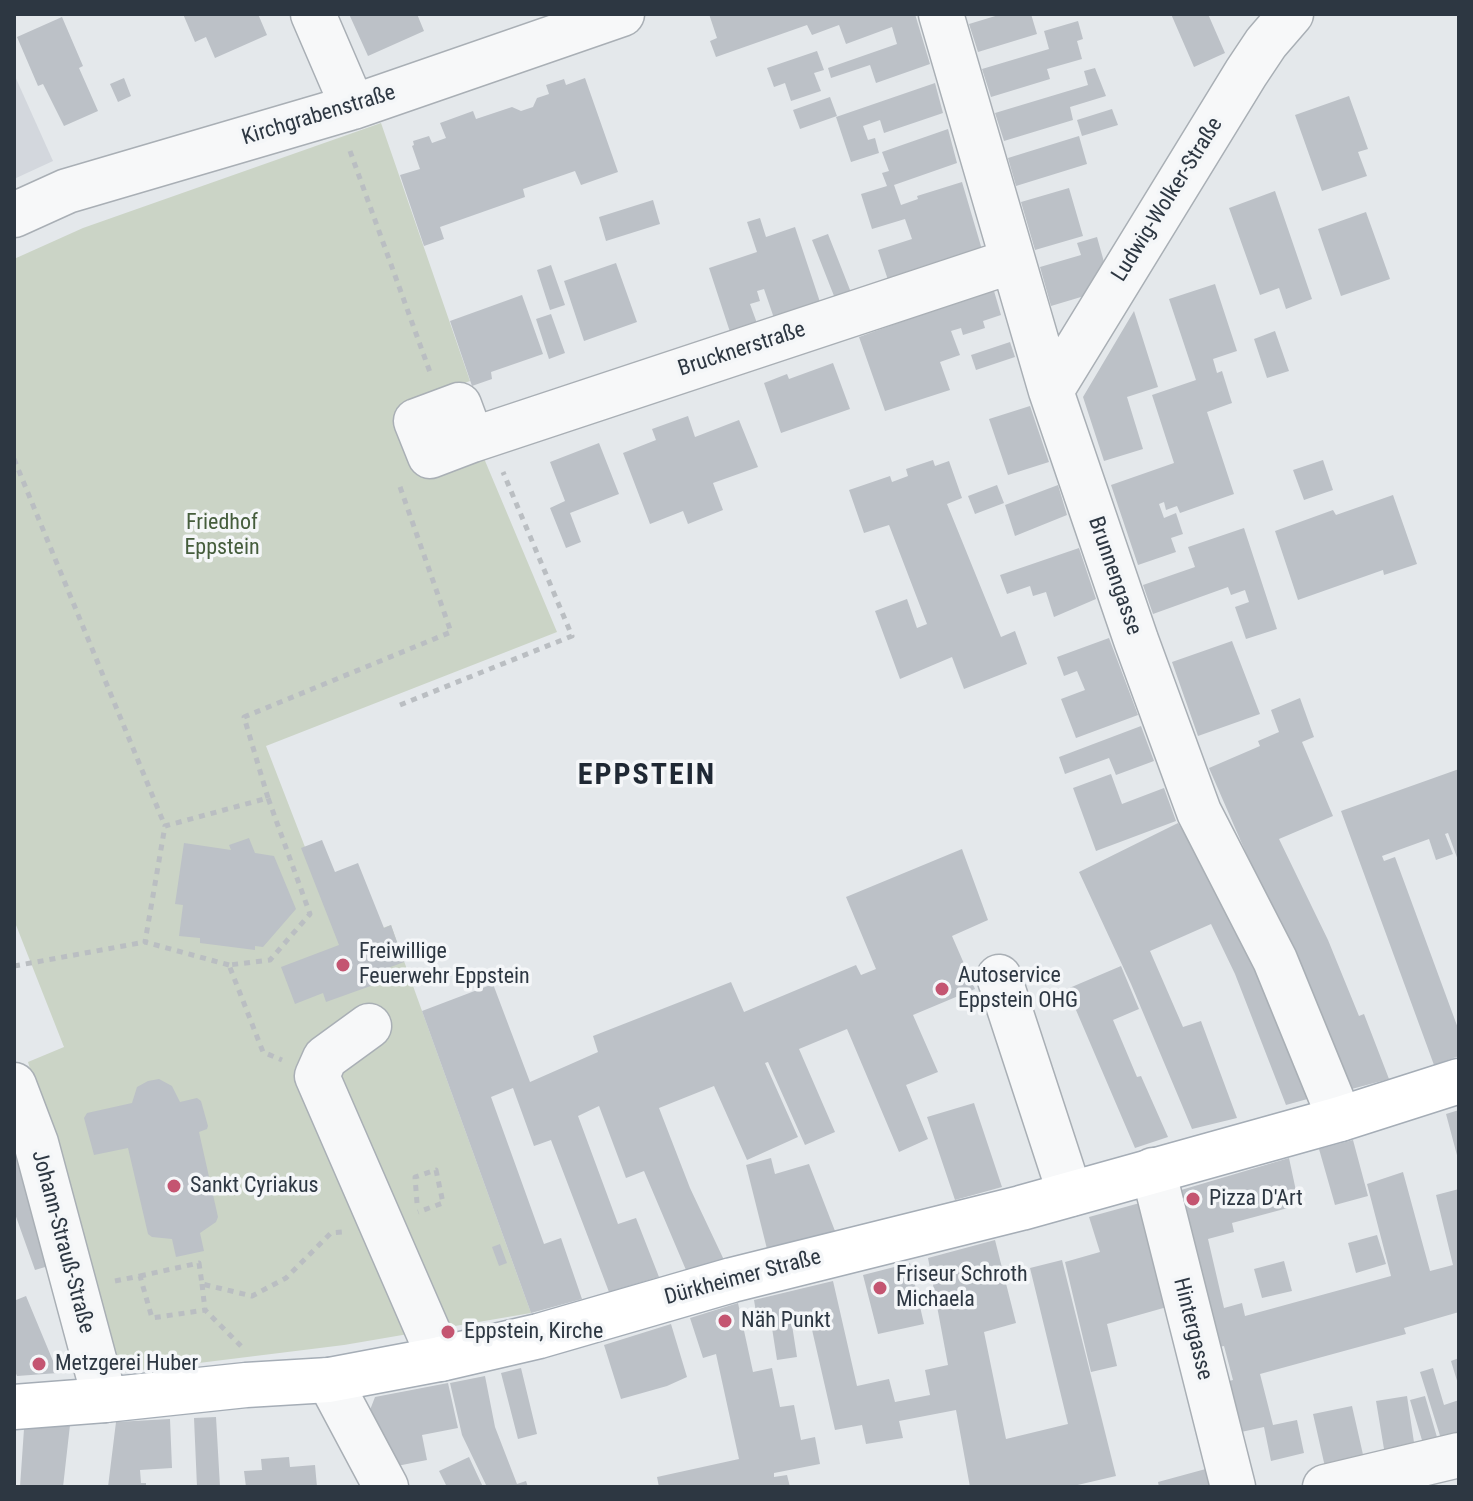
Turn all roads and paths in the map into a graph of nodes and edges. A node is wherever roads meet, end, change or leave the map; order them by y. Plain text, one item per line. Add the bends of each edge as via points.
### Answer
1 (313, 14) edge
2 (622, 14) edge
3 (941, 14) edge
4 (1291, 14) edge
5 (345, 110) junction
6 (14, 215) edge
7 (1012, 261) junction
8 (1051, 391) junction
9 (468, 428) junction
10 (14, 459) edge
11 (397, 476) dead end
12 (400, 705) dead end
13 (268, 798) junction
14 (165, 826) junction
15 (145, 942) junction
16 (229, 965) junction
17 (14, 966) edge
18 (999, 977) dead end
19 (369, 1026) dead end
20 (317, 1076) junction
21 (1459, 1081) edge
22 (14, 1085) edge
23 (1340, 1119) junction
24 (1153, 1170) junction
25 (1070, 1194) junction
26 (396, 1221) junction
27 (140, 1276) junction
28 (116, 1281) dead end
29 (202, 1284) junction
30 (205, 1310) junction
31 (241, 1346) dead end
32 (440, 1359) junction
33 (329, 1380) junction
34 (105, 1400) junction
35 (14, 1407) edge
36 (1459, 1455) edge
37 (386, 1487) edge
38 (1233, 1487) edge
39 (1325, 1487) edge

1 - 5 street
2 - 5 street, Kirchgrabenstraße
3 - 7 street, Brunnengasse
4 - 8 street, Ludwig-Wolker-Straße via 1246,73
5 - 6 street, Kirchgrabenstraße via 67,191
5 - 9 path
7 - 8 street, Brunnengasse
7 - 9 street, Brucknerstraße
8 - 23 street, Brunnengasse via 1199,812 1275,960
9 - 12 path via 572,636
10 - 14 path
11 - 13 path via 451,632 244,717
13 - 14 path
13 - 16 path via 310,914 270,960
14 - 15 path
15 - 16 path
15 - 17 path
16 - 20 path via 263,1052
18 - 25 street
19 - 20 street via 325,1058
20 - 26 street
21 - 23 main road, Dürkheimer Straße
22 - 34 street, Johann-Strauß-Straße via 36,1143
23 - 24 main road, Dürkheimer Straße
24 - 25 main road, Dürkheimer Straße
24 - 38 street, Hintergasse
25 - 32 main road, Dürkheimer Straße
26 - 26 path via 443,1203 436,1170 415,1177 419,1200
26 - 29 path via 331,1233 286,1278 252,1296
26 - 32 street
27 - 28 path
27 - 29 path via 199,1263
27 - 30 path via 152,1318
29 - 30 path
30 - 31 path
32 - 33 main road, Dürkheimer Straße
33 - 34 main road, Dürkheimer Straße
33 - 37 street
34 - 35 main road, Dürkheimer Straße
36 - 39 street

